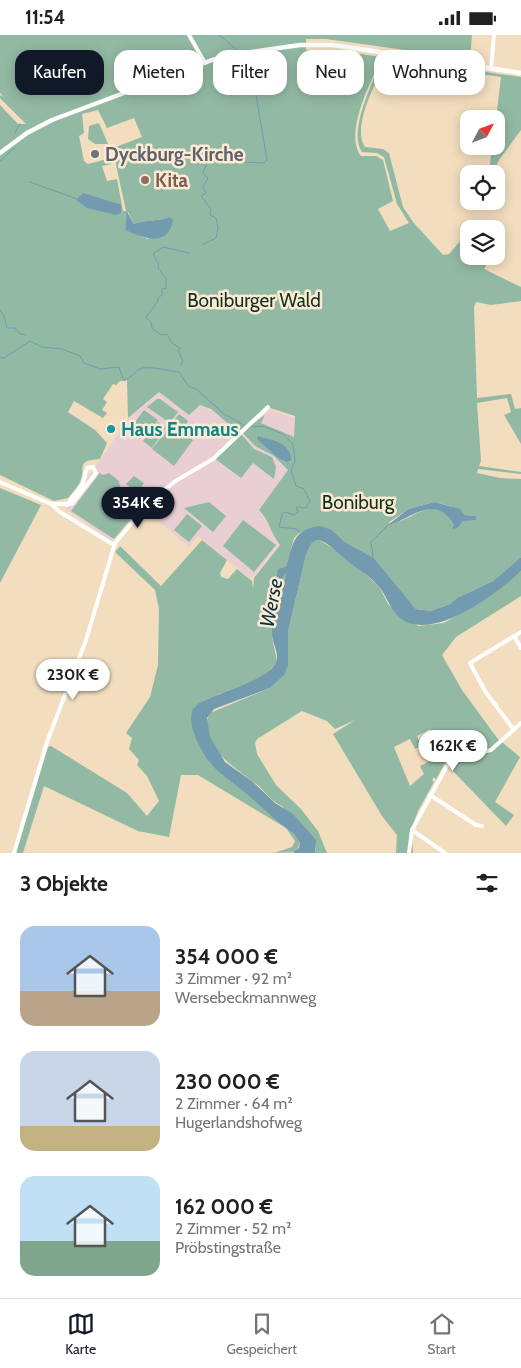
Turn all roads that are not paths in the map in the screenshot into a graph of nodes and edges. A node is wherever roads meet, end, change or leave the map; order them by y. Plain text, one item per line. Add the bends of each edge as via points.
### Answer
1 (189, 35) edge
2 (494, 35) edge
3 (205, 63) junction
4 (491, 69) junction
5 (521, 73) edge
6 (0, 153) edge
7 (268, 407) dead end
8 (0, 482) edge
9 (51, 503) junction
10 (67, 505) junction
11 (115, 544) junction
12 (521, 633) edge
13 (514, 636) junction
14 (521, 648) edge
15 (521, 723) edge
16 (514, 730) junction
17 (430, 795) junction
18 (482, 826) dead end
19 (412, 831) junction
20 (14, 853) edge
21 (409, 853) edge
22 (445, 853) edge

1 - 3 street
2 - 4 street
3 - 4 street via 244,53 322,45
3 - 6 street via 44,123
4 - 5 street
7 - 11 street via 213,459 168,486 148,503
8 - 9 street
9 - 10 street
9 - 11 street via 60,512
10 - 10 street via 73,503 95,475 93,467 87,468 83,483
11 - 20 street via 86,640 47,741
12 - 13 street
13 - 14 street
13 - 16 street via 470,663
15 - 16 street
16 - 17 street via 491,750 448,763
17 - 18 street
17 - 19 street
19 - 21 street
19 - 22 street

